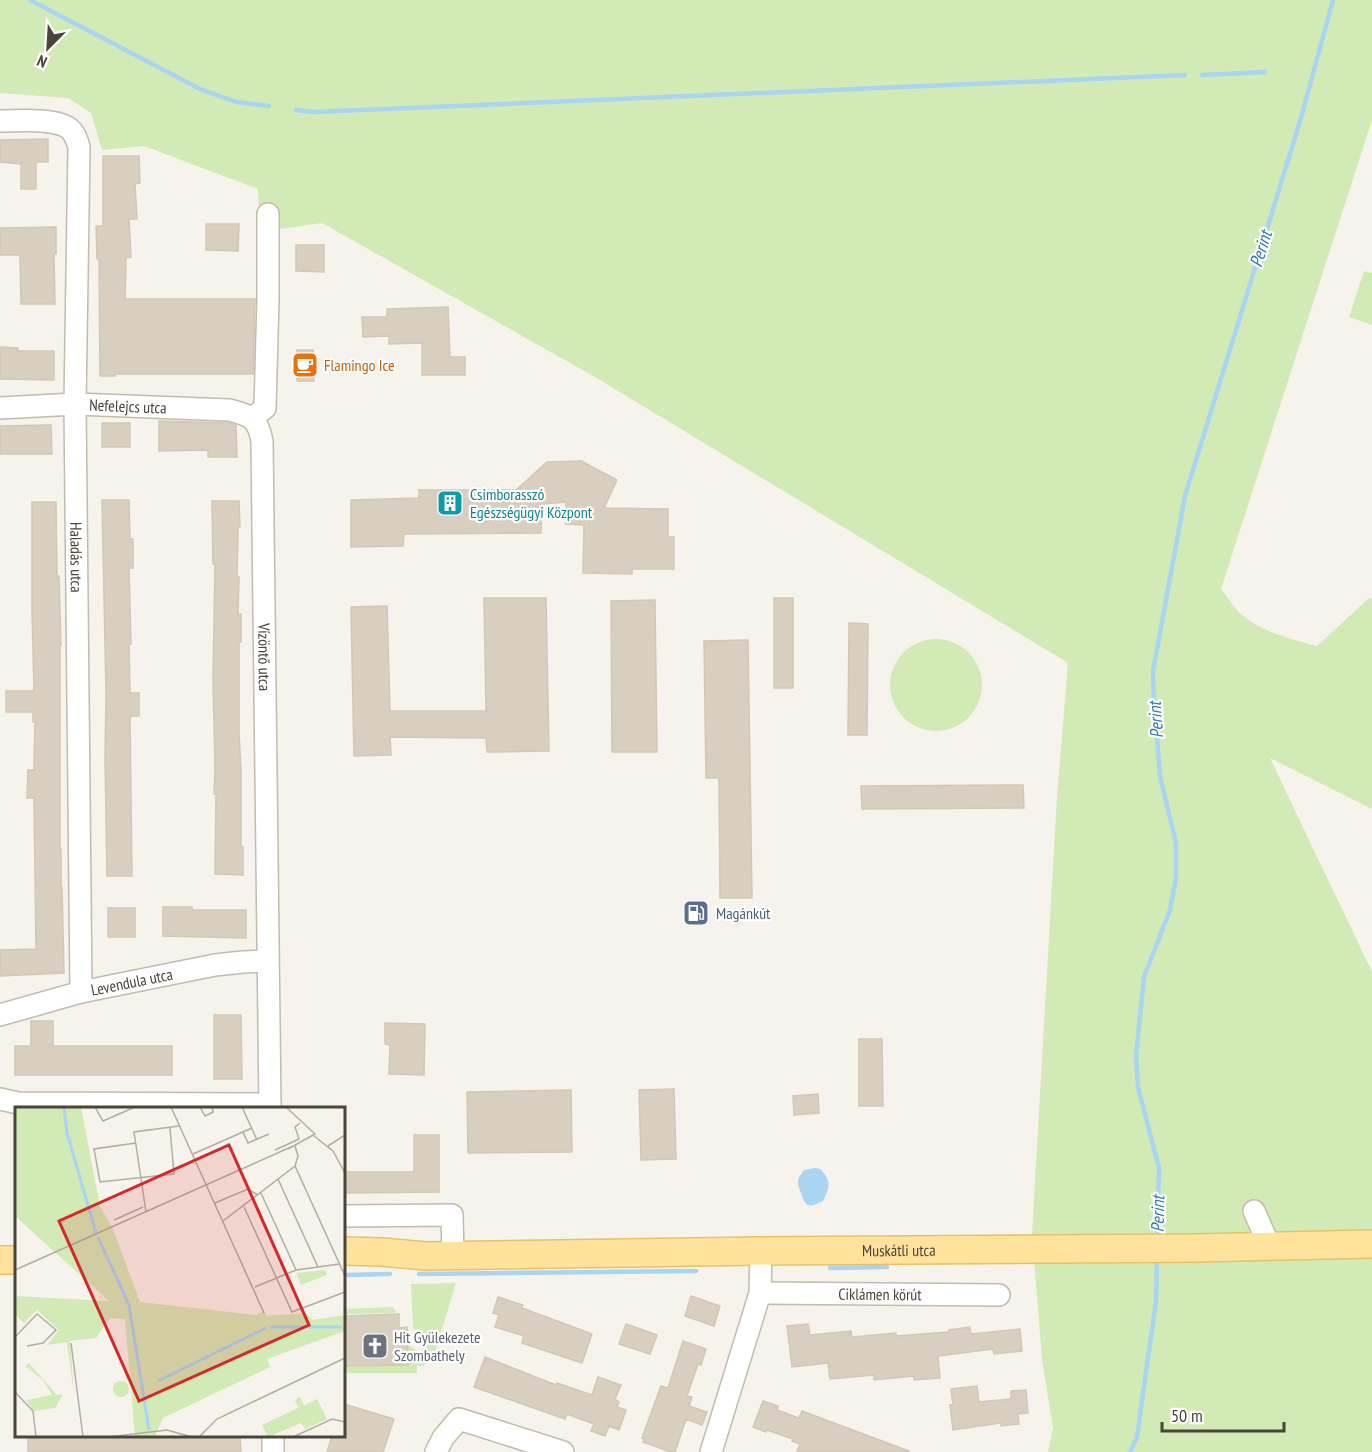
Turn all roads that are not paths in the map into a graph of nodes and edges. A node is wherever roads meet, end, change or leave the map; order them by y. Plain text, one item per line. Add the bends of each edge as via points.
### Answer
1 (0, 121) edge
2 (268, 214) dead end
3 (75, 404) junction
4 (0, 408) edge
5 (252, 418) junction
6 (268, 961) junction
7 (81, 992) junction
8 (0, 1015) edge
9 (0, 1099) edge
10 (270, 1106) edge
11 (1254, 1211) dead end
12 (345, 1216) edge
13 (1372, 1244) edge
14 (1269, 1245) junction
15 (345, 1251) edge
16 (761, 1251) junction
17 (426, 1256) junction
18 (453, 1256) junction
19 (345, 1265) edge
20 (760, 1293) junction
21 (999, 1295) dead end
22 (436, 1452) edge
23 (563, 1452) edge
24 (711, 1452) edge

1 - 3 street, Haladás utca via 43,122 68,128 79,147
2 - 5 street via 265,408
3 - 4 street, Nefelejcs utca
3 - 5 street, Nefelejcs utca via 229,410
3 - 7 street, Haladás utca
5 - 6 street, Vízöntő utca via 260,428 262,441
6 - 7 street, Levendula utca via 215,965
6 - 10 street, Vízöntő utca
7 - 8 street, Levendula utca
9 - 10 street via 18,1103
11 - 14 street
12 - 18 street via 452,1215
13 - 14 main road, Muskátli utca
14 - 16 main road, Muskátli utca
15 - 17 main road, Muskátli utca
16 - 18 main road, Muskátli utca
16 - 20 street
17 - 18 main road, Muskátli utca
17 - 19 main road, Muskátli utca
20 - 21 street, Ciklámen körút
20 - 24 street
22 - 23 street via 459,1419

